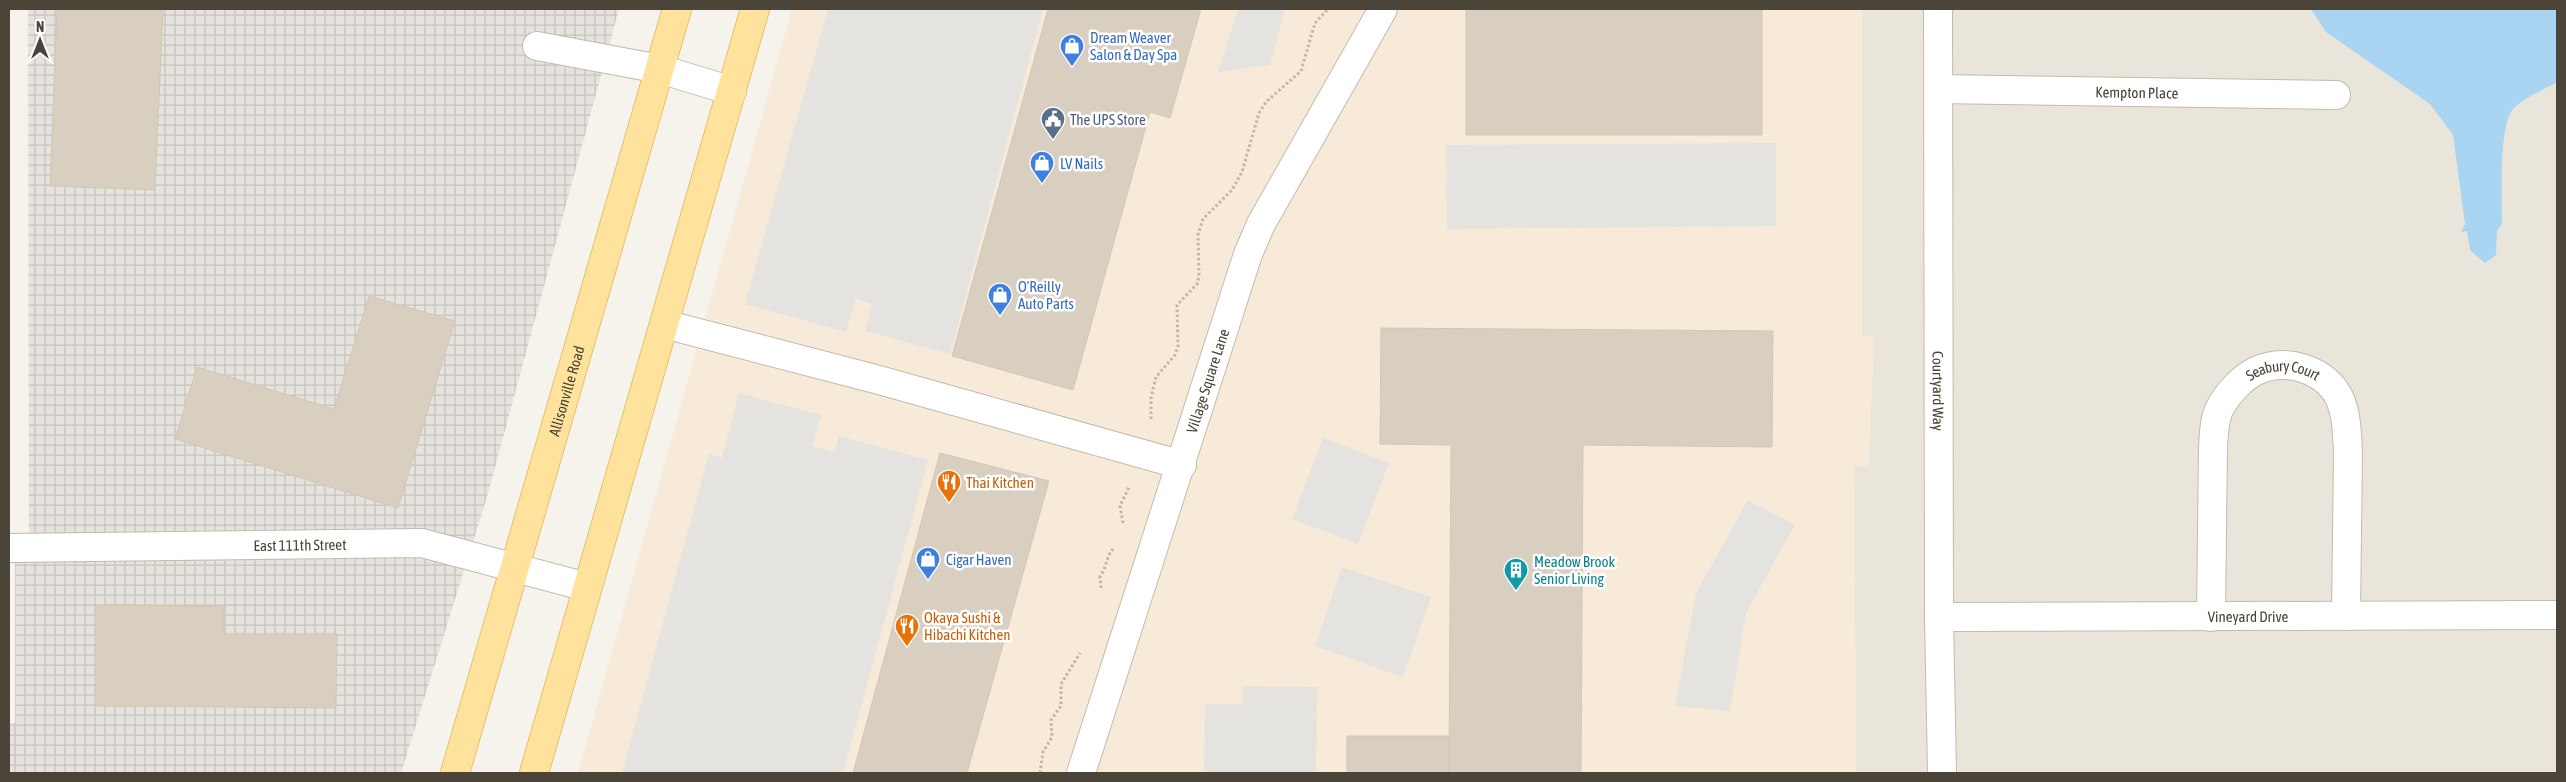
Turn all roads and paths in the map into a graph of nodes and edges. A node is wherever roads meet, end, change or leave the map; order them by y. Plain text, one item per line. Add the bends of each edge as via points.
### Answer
1 (677, 9) edge
2 (755, 9) edge
3 (1383, 9) edge
4 (1938, 9) edge
5 (537, 46) dead end
6 (660, 69) junction
7 (1938, 89) junction
8 (732, 91) junction
9 (2336, 95) dead end
10 (664, 324) junction
11 (1182, 465) junction
12 (9, 548) edge
13 (516, 568) junction
14 (587, 587) junction
15 (2557, 615) edge
16 (2346, 616) junction
17 (1939, 617) junction
18 (2211, 617) junction
19 (455, 773) edge
20 (534, 773) edge
21 (1081, 773) edge
22 (1942, 773) edge

1 - 6 main road, Allisonville Road
2 - 8 main road
3 - 11 street, Village Square Lane via 1255,239
4 - 7 street, Courtyard Way
5 - 6 street
6 - 8 street
6 - 13 main road, Allisonville Road
7 - 9 street, Kempton Place
7 - 17 street, Courtyard Way
8 - 10 main road
10 - 11 street
10 - 14 main road
11 - 21 street, Village Square Lane
12 - 13 street, East 111th Street via 422,543
13 - 14 street, East 111th Street
13 - 19 main road, Allisonville Road
14 - 20 main road
15 - 16 street, Vineyard Drive
16 - 18 street, Vineyard Drive
16 - 18 street, Seabury Court via 2348,453 2343,408 2329,384 2318,373 2287,366 2257,370 2243,380 2220,408 2213,447
17 - 18 street, Vineyard Drive
17 - 22 street, Courtyard Way

